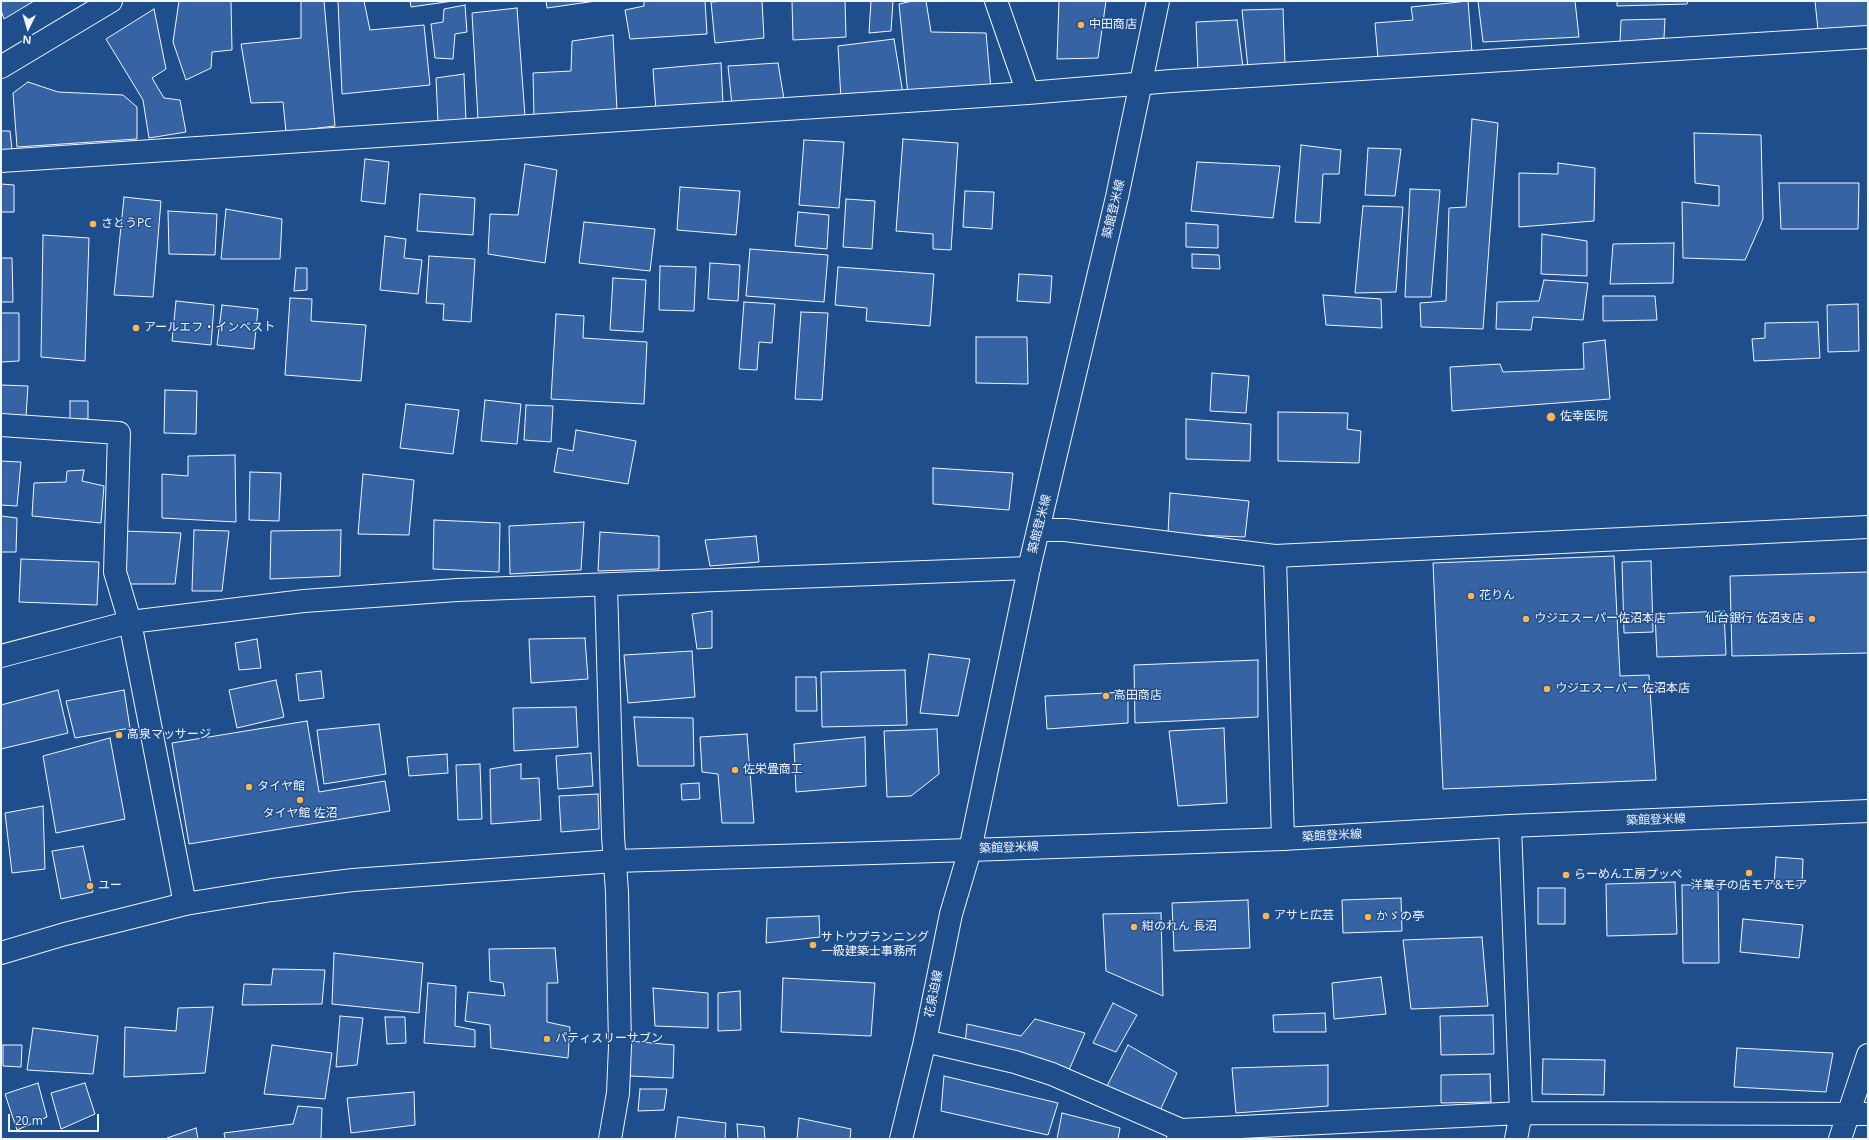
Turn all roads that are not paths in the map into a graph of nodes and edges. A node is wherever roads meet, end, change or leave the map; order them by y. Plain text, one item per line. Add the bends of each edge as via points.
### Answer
1 (112, 1) edge
2 (996, 1) edge
3 (1158, 1) edge
4 (1868, 37) edge
5 (1, 67) edge
6 (1142, 83) junction
7 (1028, 92) junction
8 (1, 161) edge
9 (1, 425) edge
10 (1868, 527) edge
11 (1039, 530) junction
12 (1275, 556) junction
13 (1029, 568) junction
14 (606, 585) junction
15 (130, 622) junction
16 (1, 656) edge
17 (1868, 811) edge
18 (1510, 826) junction
19 (1283, 838) junction
20 (970, 850) junction
21 (615, 861) junction
22 (186, 904) junction
23 (1, 953) edge
24 (925, 1041) junction
25 (1868, 1055) edge
26 (1521, 1112) junction
27 (1858, 1113) edge
28 (1180, 1134) edge
29 (610, 1139) edge
30 (901, 1139) edge
31 (1516, 1139) edge
32 (1840, 1139) edge

1 - 5 main road
2 - 7 main road
3 - 6 main road, 築館登米線
4 - 6 main road
6 - 7 main road
6 - 11 main road, 築館登米線
7 - 8 main road
9 - 15 main road via 119,433 115,572
10 - 12 main road
11 - 12 main road via 1065,530
11 - 13 main road, 築館登米線
12 - 19 main road
13 - 14 main road
13 - 20 main road, 築館登米線
14 - 15 main road via 457,590 304,601
14 - 21 main road
15 - 16 main road
15 - 22 main road
17 - 18 main road, 築館登米線
18 - 19 main road, 築館登米線
18 - 26 main road
19 - 20 main road, 築館登米線
20 - 21 main road
20 - 24 main road, 花泉迫線 via 951,914
21 - 22 main road via 353,880
21 - 29 main road via 620,1046 618,1093
22 - 23 main road
24 - 28 main road via 1015,1062 1052,1074
24 - 30 main road, 花泉迫線
25 - 27 main road
26 - 27 main road
26 - 28 main road
26 - 31 main road
27 - 32 main road

